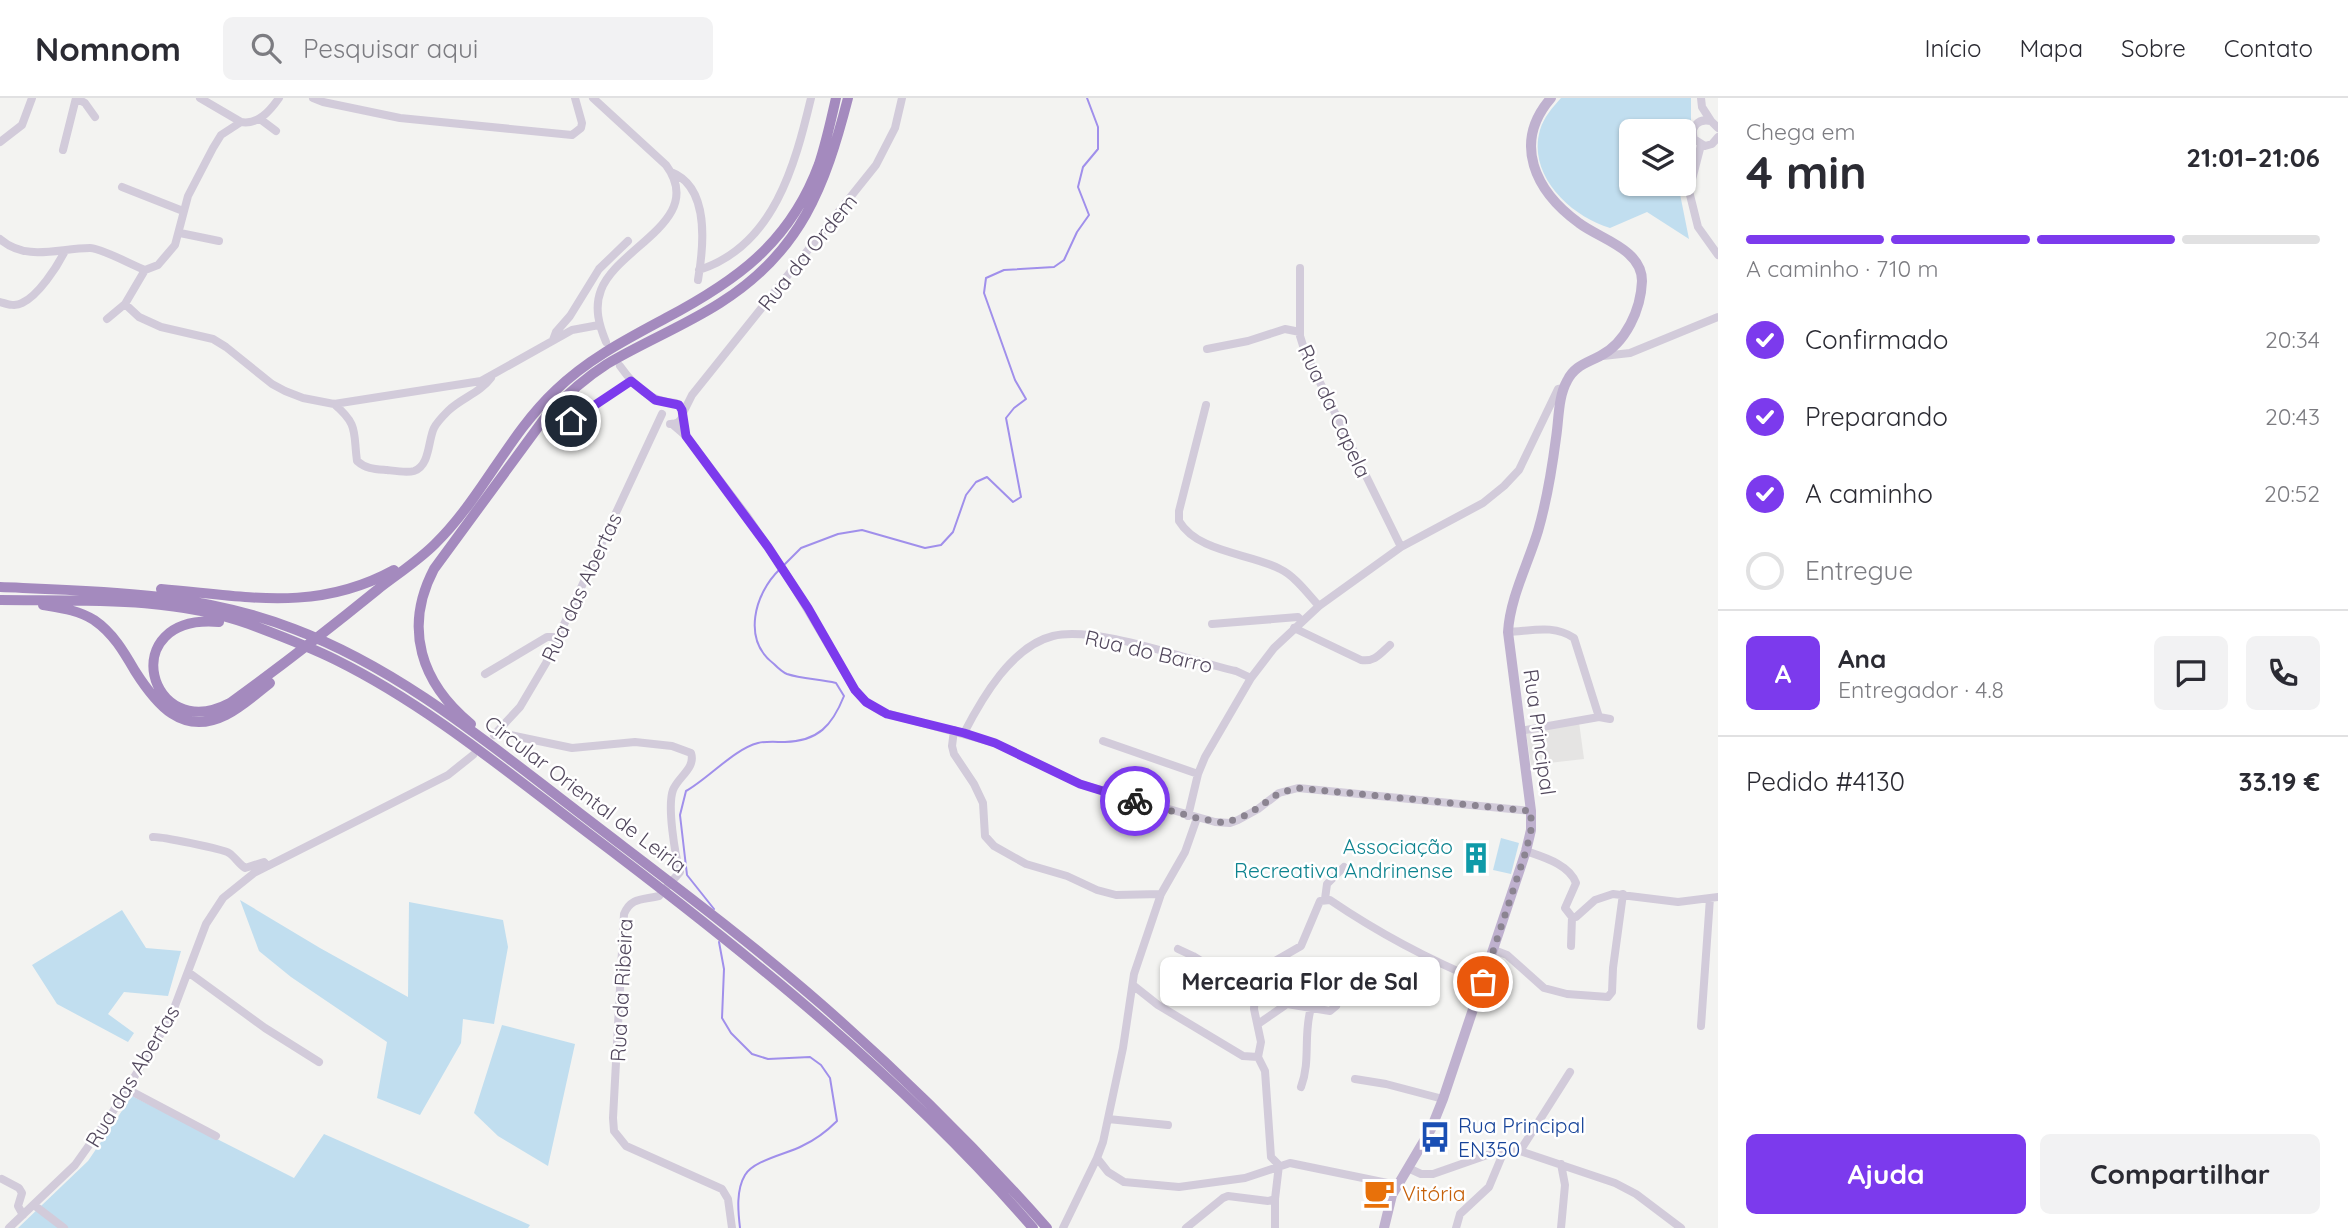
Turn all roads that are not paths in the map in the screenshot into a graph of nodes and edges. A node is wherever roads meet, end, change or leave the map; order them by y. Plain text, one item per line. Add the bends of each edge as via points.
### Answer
1 (32, 98) edge
2 (76, 98) edge
3 (200, 98) edge
4 (279, 98) edge
5 (313, 98) edge
6 (575, 98) edge
7 (593, 98) edge
8 (811, 98) edge
9 (836, 98) edge
10 (848, 98) edge
11 (902, 98) edge
12 (1551, 98) edge
13 (1702, 102) edge
14 (94, 117) dead end
15 (260, 119) junction
16 (241, 122) junction
17 (1696, 124) joint
18 (1716, 125) edge
19 (276, 131) dead end
20 (1718, 138) edge
21 (1696, 139) edge
22 (0, 142) edge
23 (1701, 145) junction
24 (63, 150) dead end
25 (671, 172) junction
26 (122, 187) dead end
27 (183, 211) junction
28 (180, 233) junction
29 (0, 239) edge
30 (219, 241) dead end
31 (628, 241) dead end
32 (65, 251) junction
33 (49, 252) junction
34 (1718, 255) edge
35 (53, 268) junction
36 (1300, 268) dead end
37 (145, 270) junction
38 (699, 270) junction
39 (698, 279) dead end
40 (0, 302) edge
41 (125, 304) junction
42 (1718, 317) edge
43 (107, 319) dead end
44 (599, 325) junction
45 (1300, 332) junction
46 (553, 340) junction
47 (606, 342) dead end
48 (1207, 349) dead end
49 (1601, 356) junction
50 (620, 366) dead end
51 (493, 376) junction
52 (631, 381) junction
53 (1564, 388) junction
54 (692, 394) junction
55 (334, 404) junction
56 (1206, 405) dead end
57 (666, 408) junction
58 (683, 415) junction
59 (571, 421) dead end
60 (669, 423) junction
61 (654, 430) junction
62 (686, 436) junction
63 (480, 508) junction
64 (447, 530) junction
65 (1401, 547) junction
66 (0, 587) edge
67 (120, 591) junction
68 (4, 600) edge
69 (1319, 606) junction
70 (1302, 621) junction
71 (1212, 624) dead end
72 (1294, 628) junction
73 (265, 631) junction
74 (1508, 632) junction
75 (558, 637) junction
76 (1390, 645) dead end
77 (338, 654) junction
78 (485, 674) dead end
79 (1251, 678) junction
80 (1599, 717) junction
81 (1610, 719) dead end
82 (954, 730) junction
83 (1521, 731) junction
84 (497, 733) joint
85 (964, 733) junction
86 (1103, 741) dead end
87 (497, 750) junction
88 (473, 755) dead end
89 (1198, 774) junction
90 (1531, 811) junction
91 (1193, 817) junction
92 (153, 837) dead end
93 (1526, 851) junction
94 (268, 866) junction
95 (1344, 867) dead end
96 (652, 874) junction
97 (1161, 894) junction
98 (1623, 894) junction
99 (1714, 897) edge
100 (1325, 899) junction
101 (1572, 916) junction
102 (1571, 946) dead end
103 (1178, 949) dead end
104 (1494, 950) junction
105 (188, 972) junction
106 (1483, 982) junction
107 (1134, 986) junction
108 (1255, 995) junction
109 (1336, 1006) dead end
110 (818, 1008) junction
111 (1311, 1008) junction
112 (1258, 1024) junction
113 (1701, 1026) dead end
114 (1258, 1057) junction
115 (319, 1062) dead end
116 (1570, 1072) dead end
117 (1355, 1079) dead end
118 (1301, 1087) dead end
119 (127, 1089) junction
120 (1443, 1099) junction
121 (1108, 1119) junction
122 (1168, 1125) dead end
123 (216, 1136) dead end
124 (1504, 1151) junction
125 (1520, 1151) junction
126 (1097, 1158) junction
127 (1561, 1164) junction
128 (1279, 1165) junction
129 (1408, 1168) junction
130 (2, 1179) dead end
131 (1397, 1185) junction
132 (1275, 1199) junction
133 (34, 1205) junction
134 (23, 1215) junction
135 (9, 1228) edge
136 (64, 1228) edge
137 (732, 1228) edge
138 (1033, 1228) edge
139 (1048, 1228) edge
140 (1063, 1228) edge
141 (1186, 1228) edge
142 (1275, 1228) edge
143 (1384, 1228) edge
144 (1456, 1228) edge
145 (1561, 1228) edge
146 (1681, 1228) edge

1 - 22 street via 22,125
2 - 14 street
2 - 24 street
3 - 16 street
4 - 15 street
5 - 6 street via 400,118 572,135 582,123
7 - 25 street
8 - 38 street via 788,180 777,201 744,244 727,259
9 - 64 highway via 814,177 772,243 719,289 615,346 558,387 532,413
10 - 63 highway via 823,182 782,250 719,304 622,355 576,386 547,415
11 - 54 street, Rua da Ordem via 895,128 876,165
12 - 49 main road via 1532,133 1531,158 1537,175 1568,215 1632,256 1641,273 1629,327
13 - 17 street
13 - 18 street
15 - 16 street
15 - 19 street
16 - 27 street via 220,135
17 - 18 street via 1703,120
20 - 23 street via 1709,146
21 - 23 street
23 - 34 street via 1689,191 1698,227
25 - 38 street via 687,181 698,203
25 - 44 street via 676,188 673,210 605,282 599,296
26 - 27 street
27 - 28 street
28 - 30 street
28 - 37 street via 166,257
29 - 33 street via 35,253
31 - 46 street via 599,269
32 - 33 street
32 - 35 street
32 - 37 street via 92,248
33 - 35 street
35 - 40 street via 23,303
36 - 45 street, Rua da Capela
37 - 41 street
38 - 39 street
41 - 43 street
41 - 55 street via 161,327 213,339 285,391
42 - 49 street via 1630,353
44 - 46 street via 572,330
44 - 47 street
45 - 48 street via 1285,329
45 - 65 street, Rua da Capela via 1305,352
46 - 51 street
49 - 53 main road via 1574,370
50 - 52 street
51 - 55 street
51 - 55 street via 435,425 422,466 415,471 362,466 357,461 354,426
52 - 57 street
52 - 59 street
53 - 65 street via 1558,389 1519,470 1504,486 1483,503
53 - 74 main road, Rua Principal via 1547,496
54 - 57 street, Rua da Ordem
54 - 58 street, Rua da Ordem
56 - 69 street via 1179,521 1191,534 1222,551 1279,568
57 - 58 street via 681,407
57 - 60 street
57 - 61 street, Rua das Abertas
58 - 60 street via 679,422
58 - 62 street
60 - 61 street
60 - 62 street
61 - 75 street, Rua das Abertas
62 - 82 street via 789,578 862,699 887,714
63 - 68 highway via 419,565 238,708 207,721 187,720 164,709 117,642 94,620 67,608
63 - 87 highway via 428,581 419,614 419,639 424,663 439,691
64 - 67 highway via 387,574 330,595 296,599 131,587
64 - 73 highway via 230,703 191,712 172,704 159,687 155,657 160,643 176,627 201,621
65 - 69 street
66 - 67 highway, Circular Oriental de Leiria
67 - 77 highway, Circular Oriental de Leiria via 215,605 295,629
68 - 73 highway, Circular Oriental de Leiria via 161,606 227,618
69 - 70 street
70 - 71 street via 1298,617
70 - 72 street
72 - 76 street via 1361,660 1376,658
72 - 79 street
73 - 77 highway, Circular Oriental de Leiria
74 - 80 street via 1554,629 1574,638
74 - 83 main road, Rua Principal
75 - 78 street via 547,637
75 - 84 street, Rua das Abertas via 520,707
77 - 87 highway, Circular Oriental de Leiria via 388,675
77 - 96 highway, Circular Oriental de Leiria
79 - 85 street, Rua do Barro via 1114,639 1053,636 1011,663 979,704
79 - 89 street
80 - 81 street
80 - 83 street
82 - 85 street
82 - 97 street via 954,754 983,803 985,836 994,846 1026,864 1097,890 1116,895
83 - 90 main road, Rua Principal
84 - 137 street, Rua da Ribeira via 572,748 635,742 691,753 692,764 671,799 680,872 659,896 634,900 624,914 614,1131 626,1146 722,1189
85 - 91 street via 1008,748 1080,784
86 - 89 street
87 - 96 highway, Circular Oriental de Leiria
88 - 94 street, Rua das Abertas via 448,775
89 - 91 street
90 - 91 street via 1298,788 1279,793 1230,822
90 - 93 main road, Rua Principal
91 - 97 street via 1185,852
92 - 94 street via 227,851 245,868 264,862
93 - 101 street via 1566,869 1573,877 1576,883 1565,908
93 - 104 main road, Rua Principal
94 - 105 street, Rua das Abertas via 233,888 215,907
95 - 100 street via 1327,884
96 - 110 highway, Circular Oriental de Leiria via 720,920
97 - 107 street
98 - 99 street via 1678,902
98 - 101 street via 1595,900
98 - 104 street via 1608,997 1544,988 1507,955
99 - 113 street
100 - 106 street via 1426,958
100 - 108 street via 1320,901 1301,946 1266,969
101 - 102 street
103 - 108 street
104 - 106 main road, Rua Principal
105 - 115 street
105 - 119 street, Rua das Abertas via 170,1018
106 - 120 main road, Rua Principal
107 - 114 street via 1243,1056
107 - 121 street
108 - 112 street
109 - 111 street via 1331,1011
110 - 138 highway, Circular Oriental de Leiria
110 - 139 highway, Circular Oriental de Leiria via 971,1146
111 - 112 street via 1287,1004
111 - 118 street
112 - 114 street
114 - 128 street via 1265,1071 1271,1157
116 - 125 street
117 - 120 street
119 - 123 street
119 - 133 street, Rua das Abertas via 81,1158
120 - 129 main road, Rua Principal
121 - 122 street
121 - 126 street
124 - 125 street
124 - 129 street via 1433,1174
124 - 144 street via 1489,1186 1460,1214
125 - 127 street
126 - 128 street via 1124,1182 1179,1187 1245,1178
126 - 140 street
127 - 145 street via 1565,1185
127 - 146 street via 1636,1194
128 - 131 street via 1290,1163
128 - 132 street
129 - 131 main road, Rua Principal
130 - 134 street via 22,1193 18,1206
131 - 143 main road, Rua Principal
132 - 141 street via 1228,1196
132 - 142 street
133 - 134 street, Rua das Abertas
133 - 136 street
134 - 135 street, Rua das Abertas

